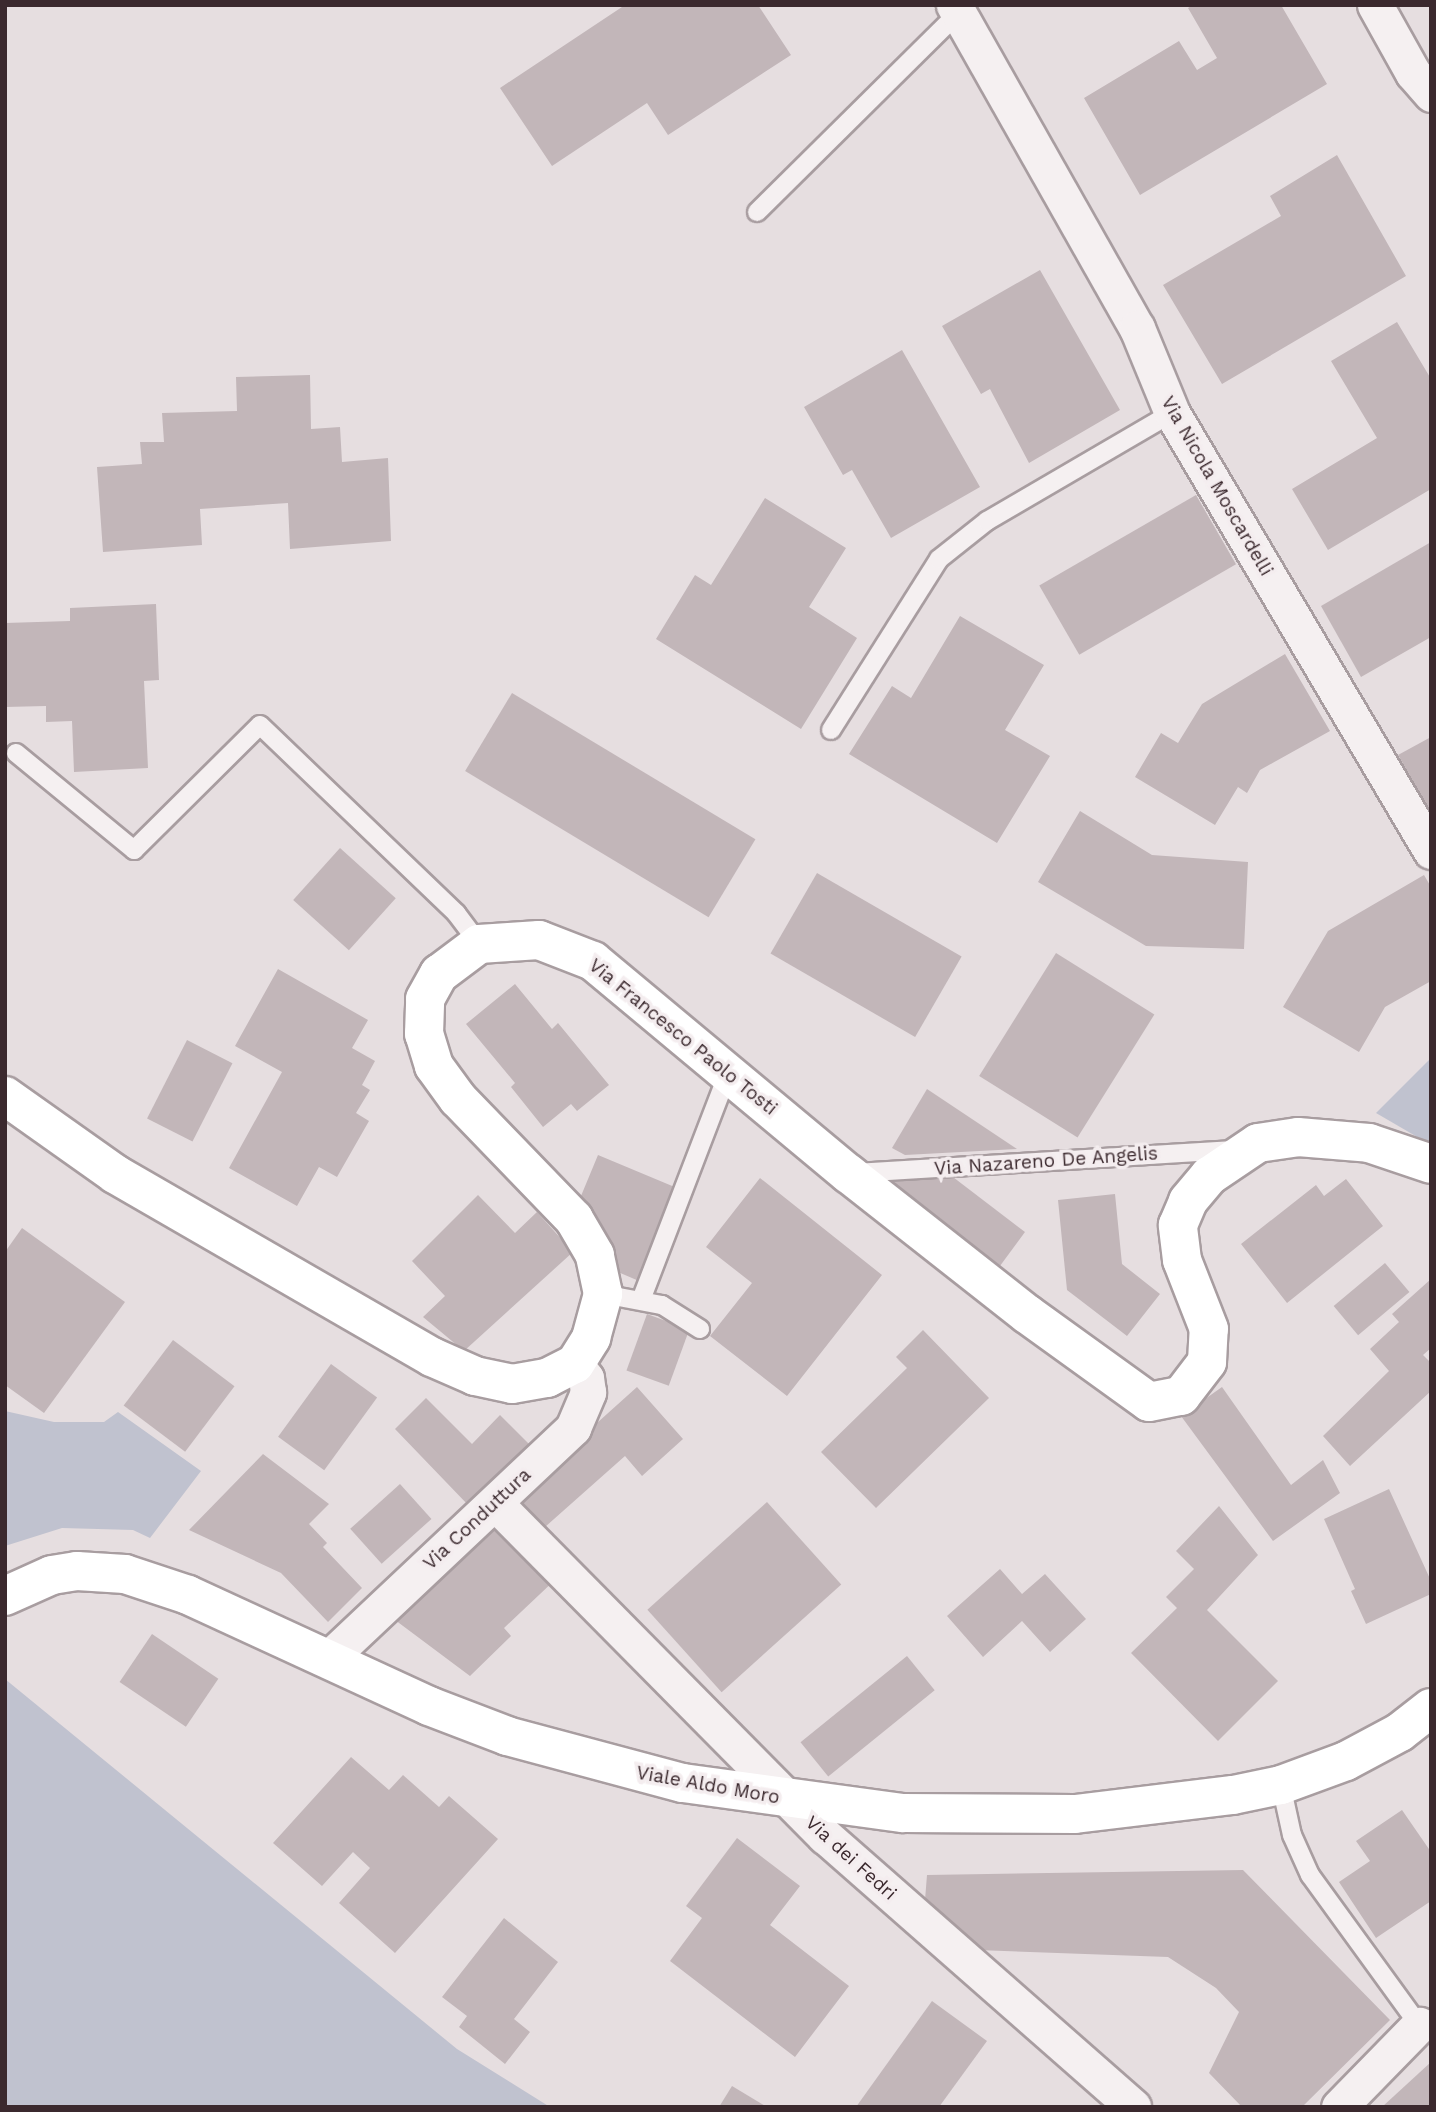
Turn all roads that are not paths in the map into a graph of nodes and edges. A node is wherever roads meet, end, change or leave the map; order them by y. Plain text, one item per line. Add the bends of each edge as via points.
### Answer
1 (1375, 5) edge
2 (956, 9) edge
3 (1431, 94) edge
4 (757, 212) dead end
5 (1172, 413) junction
6 (831, 730) dead end
7 (16, 753) dead end
8 (1431, 851) edge
9 (479, 944) junction
10 (728, 1073) junction
11 (5, 1096) edge
12 (1243, 1150) junction
13 (1431, 1164) edge
14 (849, 1174) junction
15 (603, 1294) junction
16 (641, 1300) junction
17 (700, 1329) dead end
18 (575, 1364) junction
19 (495, 1503) junction
20 (5, 1596) edge
21 (328, 1659) junction
22 (1431, 1708) edge
23 (1281, 1785) junction
24 (787, 1800) junction
25 (1419, 2025) joint
26 (1133, 2107) edge
27 (1339, 2107) edge

1 - 3 street via 1400,54
2 - 4 lane
2 - 5 street, Via Nicola Moscardelli via 1137,328
5 - 6 lane via 988,521 939,559
5 - 8 street, Via Nicola Moscardelli
7 - 9 lane via 134,850 260,725 456,913
9 - 10 street, Via Francesco Paolo Tosti via 539,940 580,954
9 - 15 street via 439,974 425,999 424,1034 434,1066 458,1099 574,1219 595,1255
10 - 14 street, Via Francesco Paolo Tosti
10 - 16 lane
11 - 18 street via 116,1174 432,1357 475,1376 512,1384 547,1378
12 - 13 street, Via Francesco Paolo Tosti via 1274,1139 1324,1136 1393,1149
12 - 14 lane, Via Nazareno De Angelis
12 - 14 street, Via Francesco Paolo Tosti via 1209,1175 1181,1215 1179,1244 1209,1329 1211,1349 1194,1385 1163,1403 1142,1400
15 - 16 lane
15 - 18 street via 591,1338
16 - 17 lane via 676,1311
18 - 19 street, Via Conduttura via 588,1385 579,1418
19 - 21 street, Via Conduttura
19 - 24 street, Via dei Fedri
20 - 21 street, Viale Aldo Moro via 65,1573 100,1570 125,1574 188,1595
21 - 24 street, Viale Aldo Moro via 507,1736 649,1776
22 - 23 street, Viale Aldo Moro via 1372,1749
23 - 24 street, Viale Aldo Moro via 1134,1809 1018,1816 903,1813
23 - 25 lane via 1292,1835 1310,1875
24 - 26 street, Via dei Fedri
25 - 27 street

